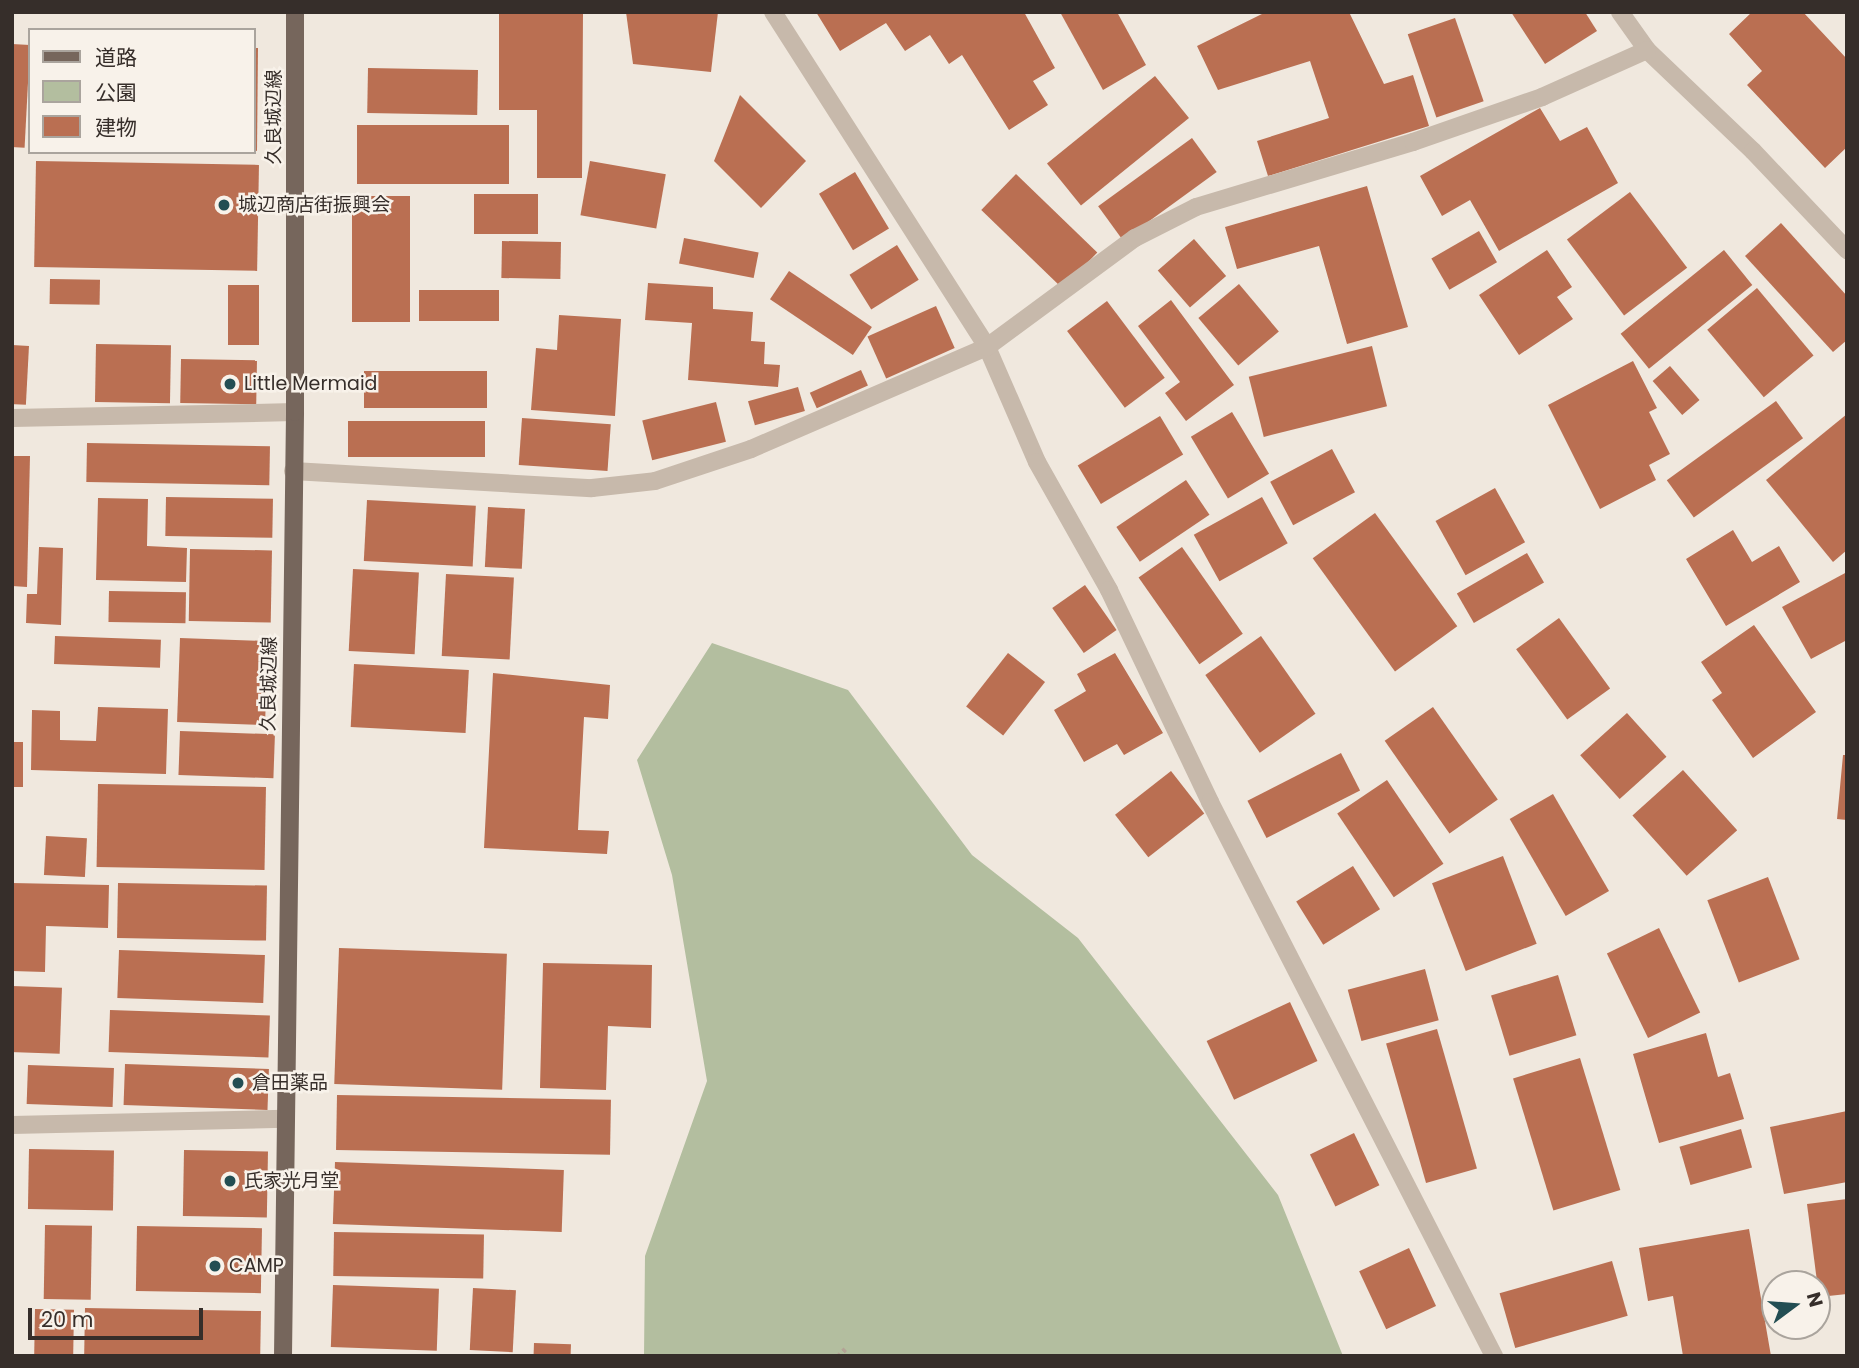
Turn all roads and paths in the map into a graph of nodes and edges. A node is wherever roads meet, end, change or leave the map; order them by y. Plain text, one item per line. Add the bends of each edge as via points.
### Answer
1 (295, 12) edge
2 (773, 12) edge
3 (1620, 12) edge
4 (1647, 50) junction
5 (1847, 250) edge
6 (988, 347) junction
7 (295, 412) junction
8 (12, 418) edge
9 (293, 471) junction
10 (284, 1119) junction
11 (12, 1125) edge
12 (845, 1349) dead end
13 (283, 1356) edge
14 (838, 1356) edge
15 (1494, 1356) edge

1 - 7 main road, 久良城辺線
2 - 6 street
3 - 4 street
4 - 5 street via 1753,151
4 - 6 street via 1542,97 1413,142 1196,206 1135,237
6 - 9 street via 751,449 655,481 592,488
6 - 15 street via 1037,462 1108,590 1210,802
7 - 8 street
7 - 9 main road, 久良城辺線
9 - 10 main road, 久良城辺線
10 - 11 street
10 - 13 main road, 久良城辺線
12 - 14 path

